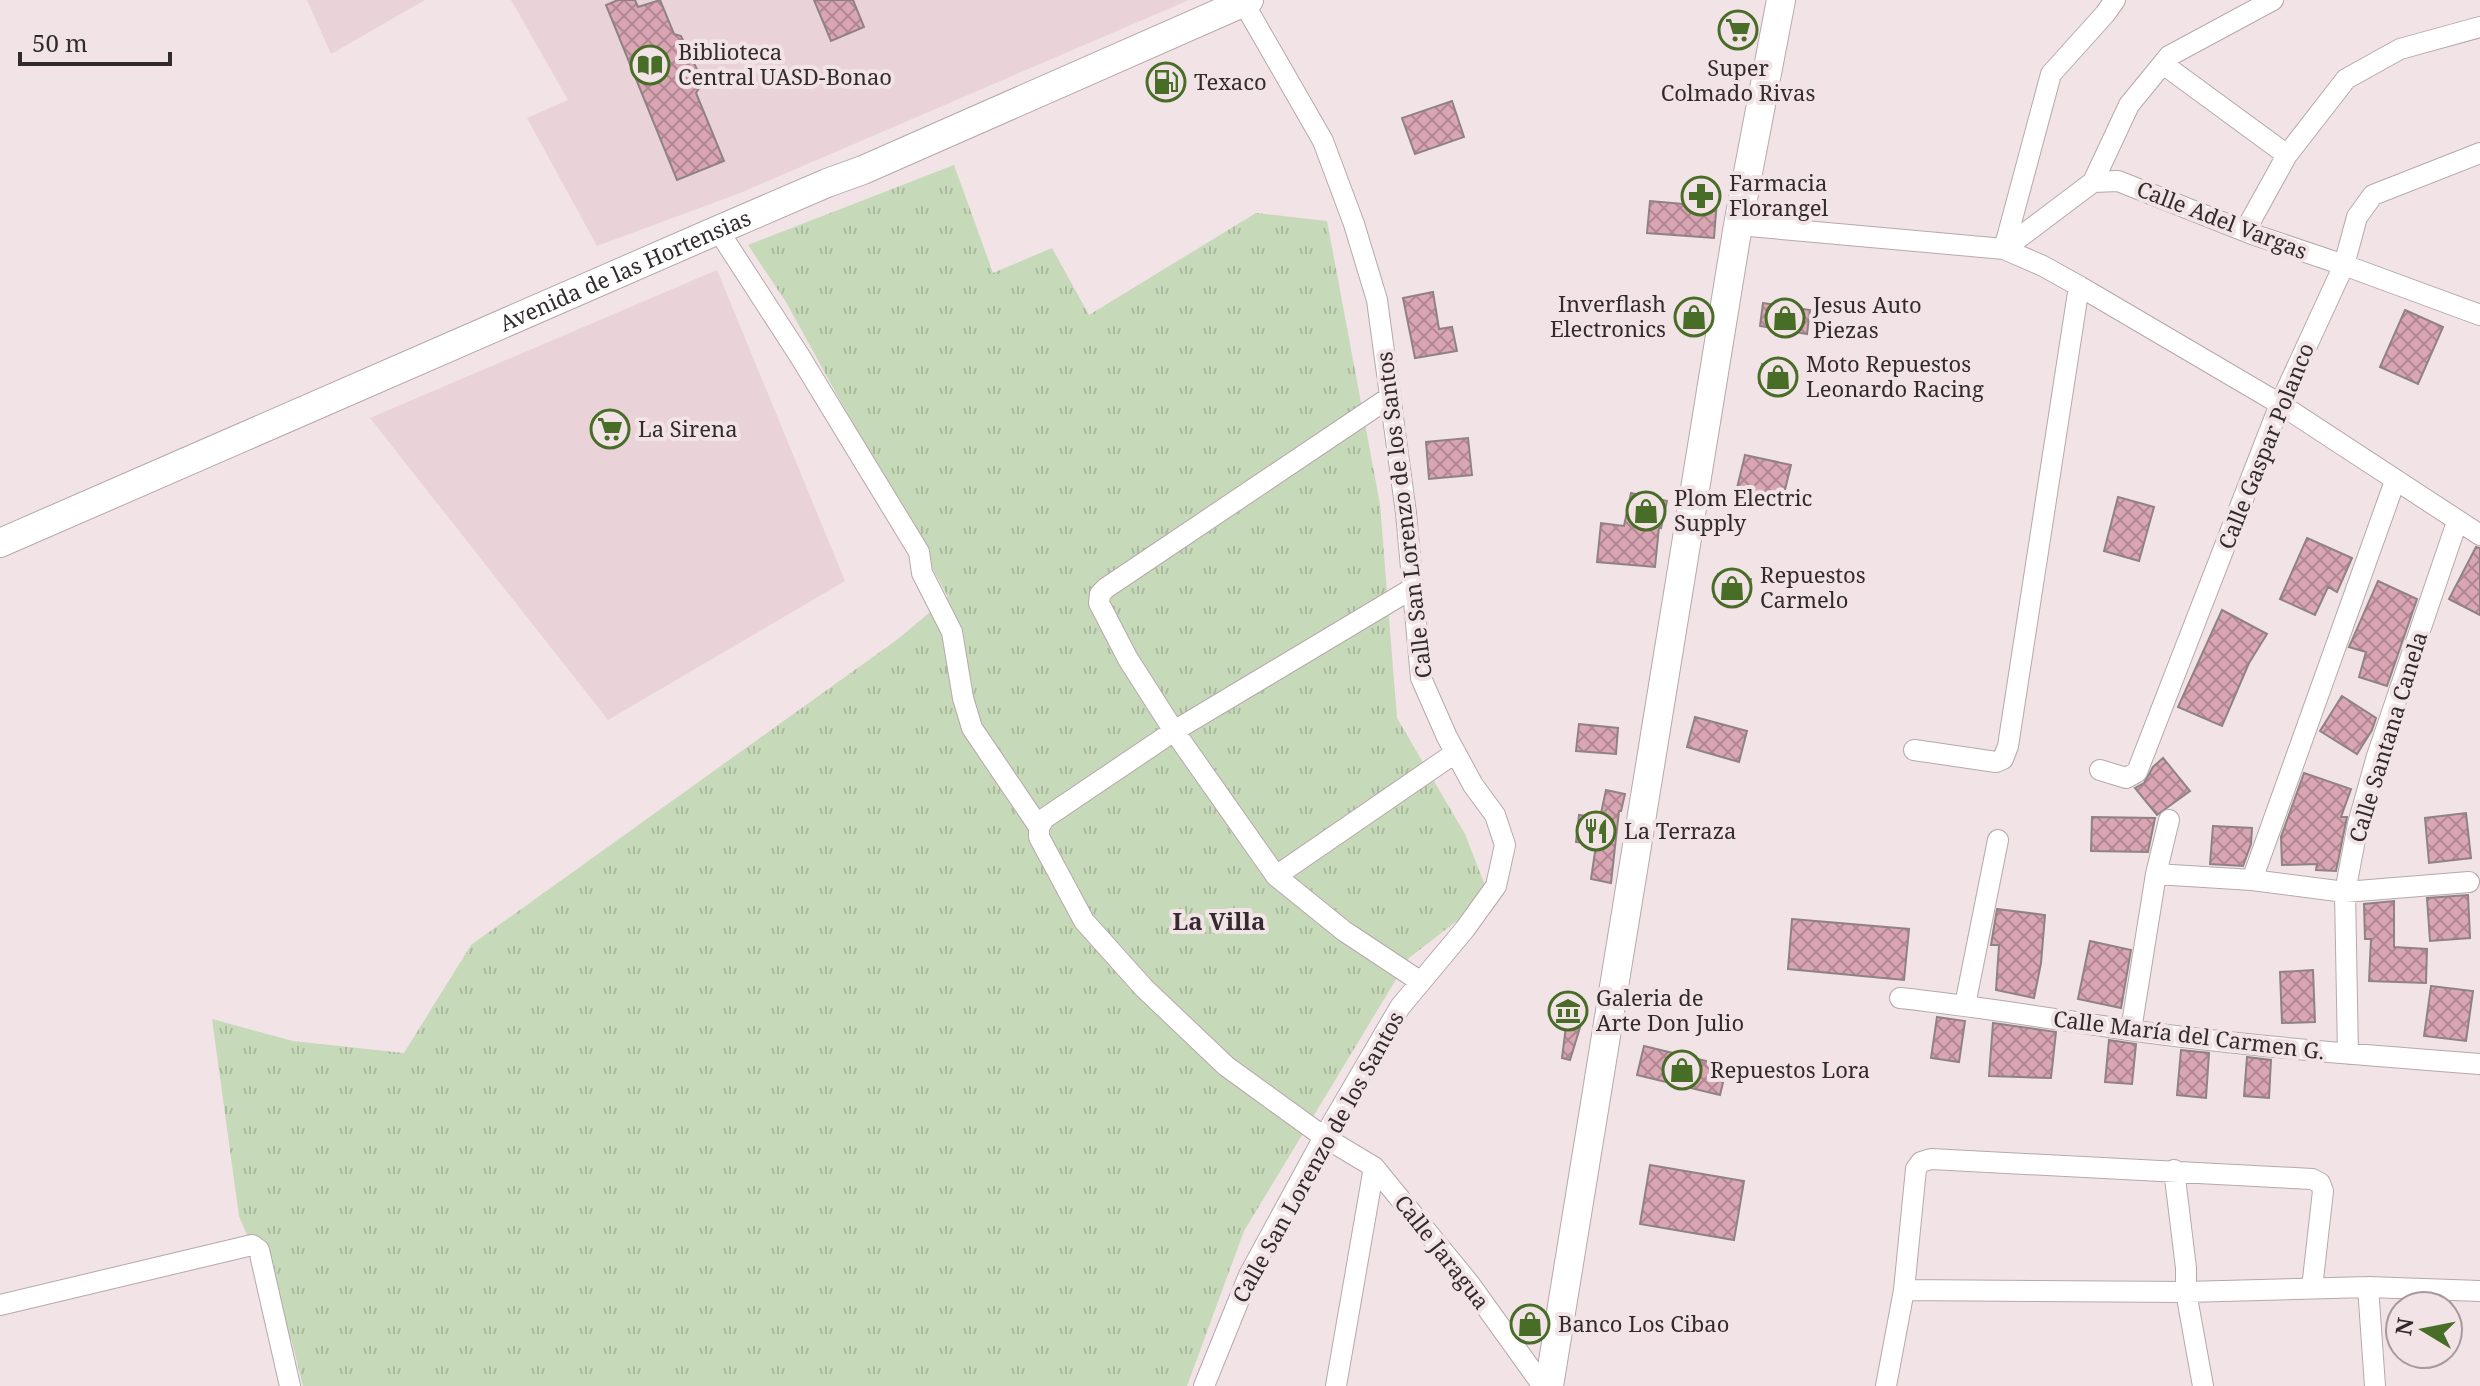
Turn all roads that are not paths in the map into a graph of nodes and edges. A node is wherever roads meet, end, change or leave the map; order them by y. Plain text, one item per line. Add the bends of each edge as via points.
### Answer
1 (1781, 0) edge
2 (2115, 0) edge
3 (2273, 0) edge
4 (1245, 1) edge
5 (2480, 27) edge
6 (2163, 64) junction
7 (2480, 153) edge
8 (2287, 155) junction
9 (2093, 182) junction
10 (1738, 225) junction
11 (718, 230) junction
12 (2245, 231) junction
13 (2004, 249) junction
14 (2344, 265) junction
15 (2079, 286) junction
16 (2480, 315) edge
17 (1390, 397) junction
18 (2280, 404) junction
19 (2395, 481) junction
20 (2457, 522) junction
21 (2480, 535) edge
22 (0, 543) edge
23 (1413, 588) junction
24 (1174, 731) junction
25 (1914, 750) dead end
26 (1455, 753) junction
27 (2100, 770) dead end
28 (2169, 820) dead end
29 (1039, 827) junction
30 (1998, 840) dead end
31 (2156, 874) junction
32 (1276, 876) junction
33 (2252, 880) junction
34 (2469, 882) dead end
35 (2345, 892) junction
36 (1421, 982) junction
37 (1900, 998) dead end
38 (1965, 1005) junction
39 (2131, 1030) junction
40 (2348, 1054) junction
41 (2480, 1064) edge
42 (1324, 1137) junction
43 (1374, 1167) junction
44 (2174, 1170) junction
45 (2368, 1287) junction
46 (2312, 1288) junction
47 (1904, 1290) junction
48 (2480, 1291) edge
49 (2186, 1292) junction
50 (0, 1305) edge
51 (290, 1386) edge
52 (1204, 1386) edge
53 (1336, 1386) edge
54 (1543, 1386) edge
55 (1549, 1386) edge
56 (1886, 1386) edge
57 (2203, 1386) edge
58 (2375, 1386) edge

1 - 10 main road
2 - 13 street via 2051,74
3 - 6 street
4 - 11 main road, Avenida de las Hortensias
4 - 17 street, Calle San Lorenzo de los Santos via 1323,141 1377,300
5 - 8 street via 2400,49 2346,79
6 - 8 street
6 - 9 street via 2129,105
7 - 14 street, Calle Gaspar Polanco via 2373,195 2357,217
8 - 12 street
9 - 12 street, Calle Adel Vargas via 2118,181
9 - 13 street
10 - 13 street
10 - 55 main road
11 - 22 main road, Avenida de las Hortensias
11 - 29 street, Calle Jaragua via 919,552 922,573 952,632 972,728
12 - 14 street, Calle Adel Vargas
13 - 15 street
14 - 16 street, Calle Adel Vargas
14 - 18 street, Calle Gaspar Polanco
15 - 18 street
15 - 25 street via 2008,746 1996,762
17 - 23 street, Calle San Lorenzo de los Santos
17 - 24 street via 1100,594 1101,610
18 - 19 street
18 - 27 street, Calle Gaspar Polanco via 2137,772 2126,778
19 - 20 street
19 - 33 street
20 - 21 street
20 - 35 street, Calle Santana Canela via 2377,756
23 - 24 street
23 - 26 street, Calle San Lorenzo de los Santos via 1421,678
24 - 29 street
24 - 32 street
26 - 32 street
26 - 36 street, Calle San Lorenzo de los Santos via 1495,815 1505,845 1496,886
28 - 31 street
29 - 42 street, Calle Jaragua via 1039,837 1084,921 1144,988 1226,1066
30 - 38 street
31 - 33 street
31 - 39 street
32 - 36 street via 1344,931
33 - 35 street
34 - 35 street
35 - 40 street, Calle Santana Canela
36 - 42 street, Calle San Lorenzo de los Santos via 1400,1007
37 - 38 street, Calle María del Carmen G.
38 - 39 street, Calle María del Carmen G.
39 - 40 street, Calle María del Carmen G.
40 - 41 street, Calle María del Carmen G.
42 - 43 street, Calle Jaragua
42 - 52 street, Calle San Lorenzo de los Santos via 1249,1275
43 - 53 street
43 - 54 street, Calle Jaragua via 1469,1283
44 - 46 street via 2320,1183
44 - 47 street via 1921,1162 1916,1169
44 - 49 street
45 - 46 street
45 - 48 street
45 - 58 street
46 - 49 street
47 - 49 street
47 - 56 street
49 - 57 street
50 - 51 street via 257,1246

